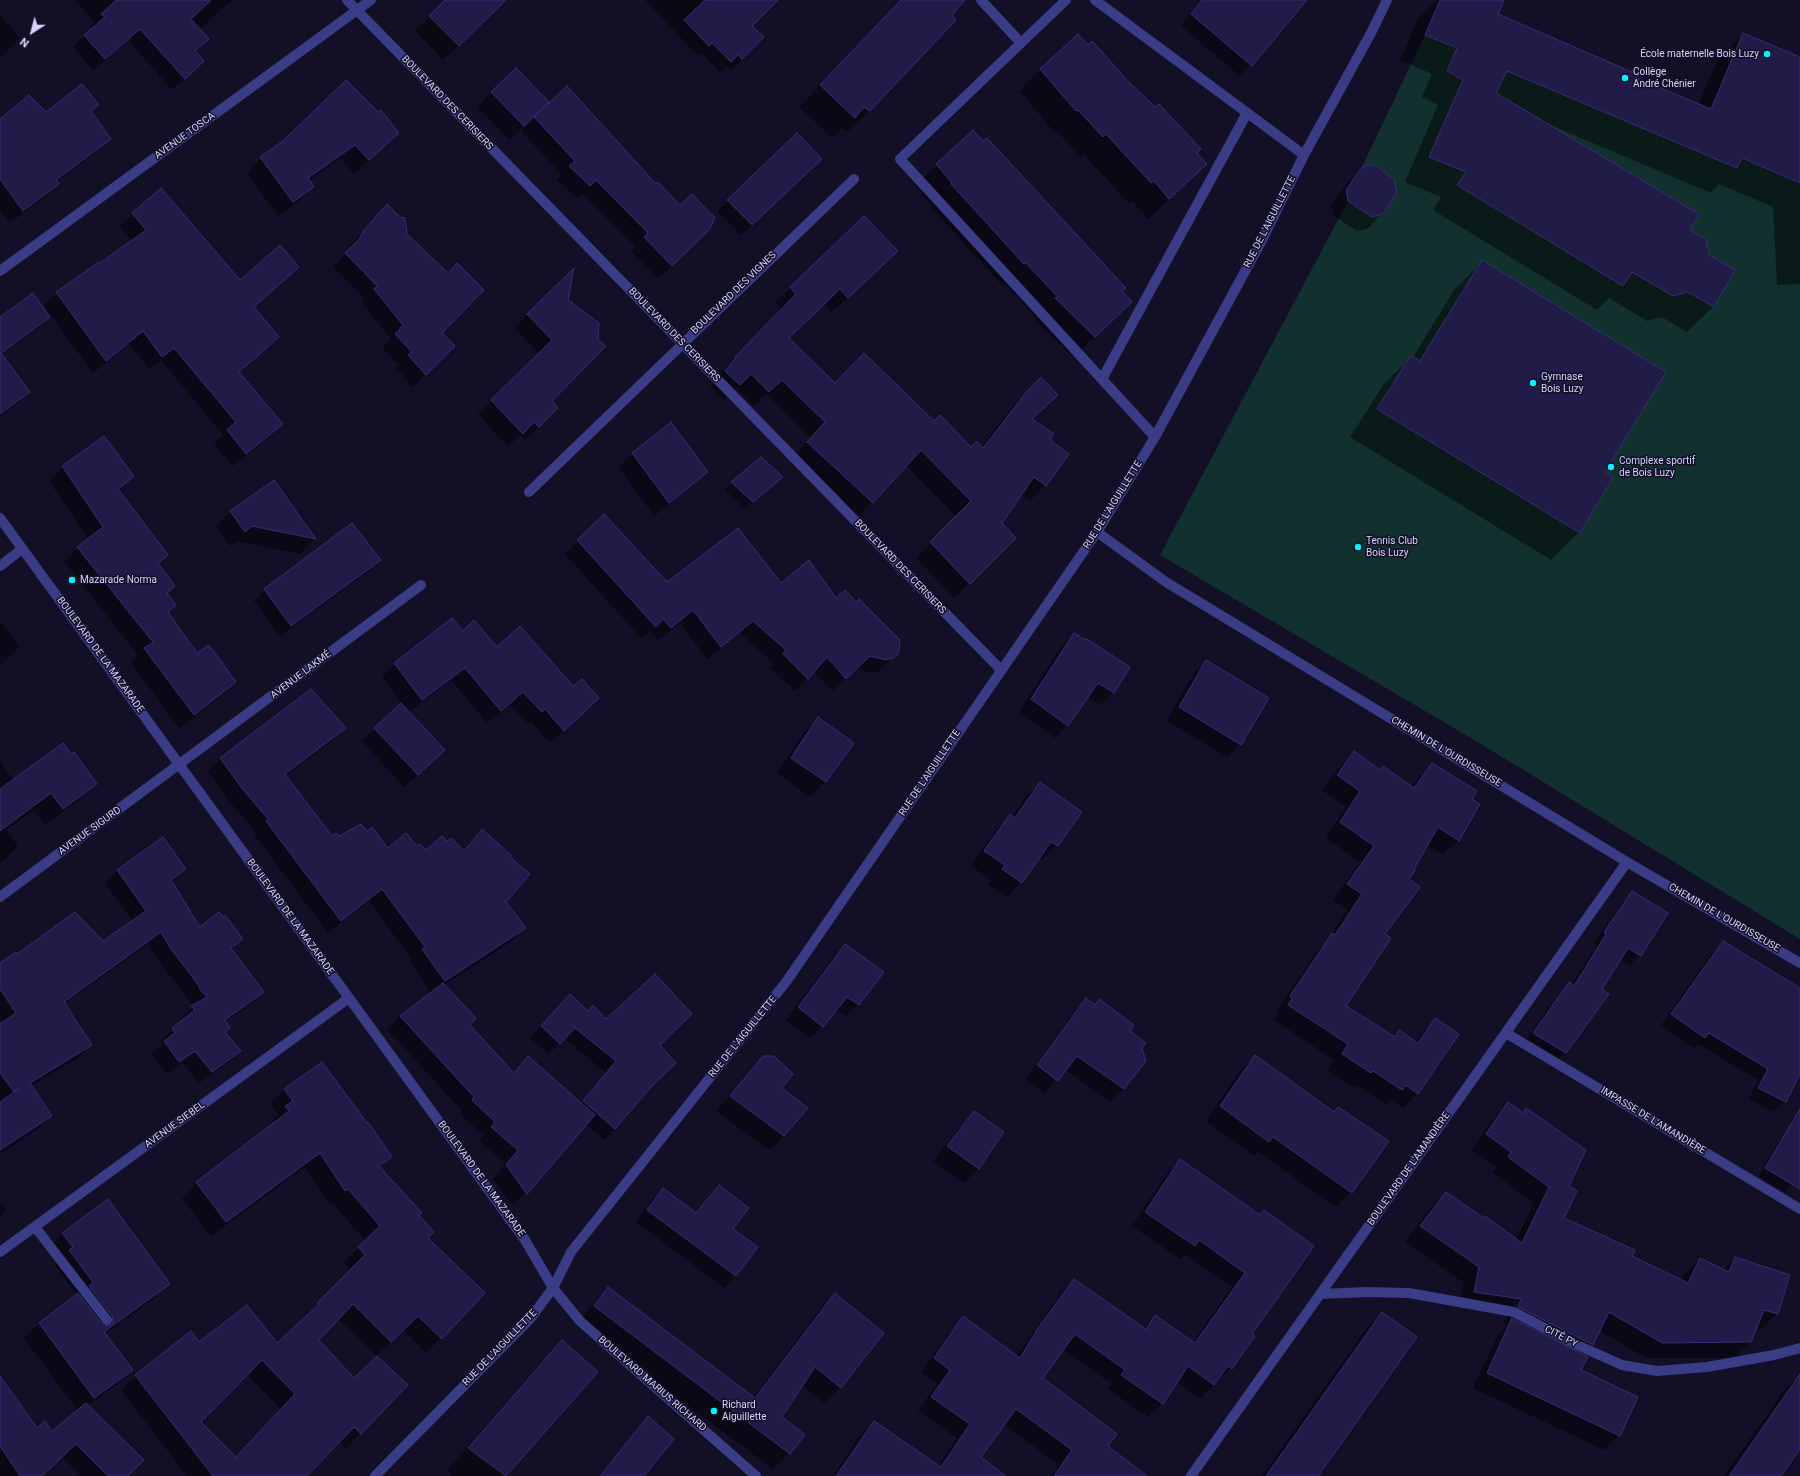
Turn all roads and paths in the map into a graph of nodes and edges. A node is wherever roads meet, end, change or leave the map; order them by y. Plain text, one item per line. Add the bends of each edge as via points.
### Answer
1 (347, 0) edge
2 (371, 0) edge
3 (980, 0) edge
4 (1066, 0) edge
5 (1095, 0) edge
6 (1386, 0) edge
7 (357, 10) junction
8 (1021, 43) junction
9 (1248, 113) junction
10 (1304, 155) junction
11 (854, 179) dead end
12 (0, 271) edge
13 (682, 344) junction
14 (1102, 379) junction
15 (1155, 437) junction
16 (529, 492) dead end
17 (0, 518) edge
18 (1097, 532) junction
19 (22, 549) junction
20 (0, 566) edge
21 (421, 585) dead end
22 (1001, 670) junction
23 (180, 764) junction
24 (1627, 862) junction
25 (0, 897) edge
26 (1800, 963) edge
27 (349, 998) junction
28 (1506, 1033) junction
29 (1800, 1209) edge
30 (35, 1227) junction
31 (0, 1252) edge
32 (553, 1288) junction
33 (1321, 1294) junction
34 (107, 1320) dead end
35 (1800, 1348) edge
36 (375, 1476) edge
37 (756, 1476) edge
38 (1191, 1476) edge

1 - 7 street, BOULEVARD DES CERISIERS
2 - 7 street, AVENUE TOSCA
3 - 8 street
4 - 8 street
5 - 9 street
6 - 10 street, RUE DE L'AIGUILLETTE
7 - 12 street, AVENUE TOSCA
7 - 13 street, BOULEVARD DES CERISIERS
8 - 14 street via 900,159
9 - 10 street
9 - 14 street
10 - 15 street, RUE DE L'AIGUILLETTE via 1262,240
11 - 13 street, BOULEVARD DES VIGNES
13 - 16 street, BOULEVARD DES VIGNES
13 - 22 street, BOULEVARD DES CERISIERS
14 - 15 street
15 - 18 street, RUE DE L'AIGUILLETTE
17 - 19 street
18 - 22 street, RUE DE L'AIGUILLETTE
18 - 24 street, CHEMIN DE L'OURDISSEUSE via 1166,582
19 - 20 street
19 - 23 street, BOULEVARD DE LA MAZARADE
21 - 23 street, AVENUE LAKMÉ
22 - 32 street, RUE DE L'AIGUILLETTE via 786,982 571,1252
23 - 25 street, AVENUE SIGURD
23 - 27 street, BOULEVARD DE LA MAZARADE
24 - 26 street, CHEMIN DE L'OURDISSEUSE
24 - 28 street, BOULEVARD DE L'AMANDIÈRE
27 - 30 street, AVENUE SIEBEL
27 - 32 street, BOULEVARD DE LA MAZARADE via 525,1240
28 - 29 street, IMPASSE DE L'AMANDIÈRE
28 - 33 street, BOULEVARD DE L'AMANDIÈRE
30 - 31 street, AVENUE SIEBEL
30 - 34 street
32 - 36 street, RUE DE L'AIGUILLETTE via 530,1319
32 - 37 street, BOULEVARD MARIUS RICHARD via 580,1321
33 - 35 street, CITÉ PY via 1409,1293 1514,1312 1622,1365 1657,1371 1707,1367
33 - 38 street, BOULEVARD DE L'AMANDIÈRE

